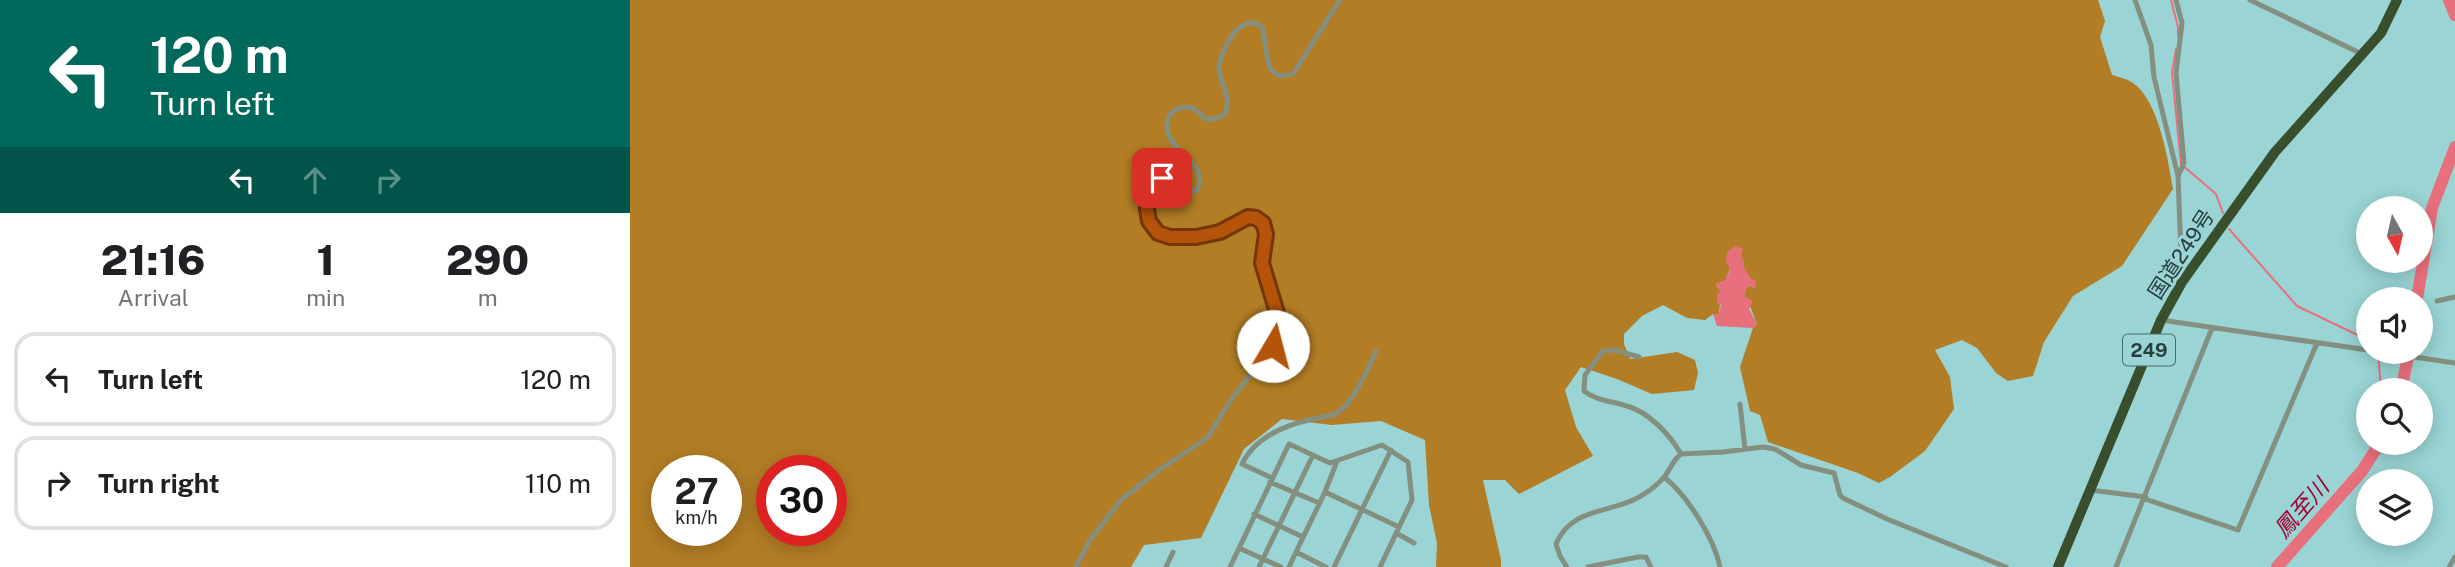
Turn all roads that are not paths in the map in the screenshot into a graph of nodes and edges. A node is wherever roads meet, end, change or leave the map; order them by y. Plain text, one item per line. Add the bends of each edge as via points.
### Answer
1 (1340, 0) edge
2 (2135, 0) edge
3 (2176, 0) edge
4 (2250, 0) edge
5 (2397, 0) edge
6 (2362, 54) junction
7 (2180, 173) junction
8 (2182, 282) junction
9 (2455, 297) edge
10 (2437, 301) dead end
11 (2161, 320) junction
12 (2212, 328) junction
13 (2316, 343) junction
14 (2356, 348) edge
15 (1376, 351) dead end
16 (1639, 357) dead end
17 (2433, 359) edge
18 (2455, 363) edge
19 (1740, 404) dead end
20 (1745, 449) junction
21 (1391, 450) junction
22 (1681, 454) junction
23 (1313, 455) junction
24 (1337, 461) junction
25 (1664, 477) junction
26 (1271, 480) junction
27 (2090, 490) junction
28 (1294, 492) junction
29 (1325, 492) junction
30 (2146, 498) junction
31 (1320, 503) junction
32 (1362, 511) junction
33 (1254, 514) junction
34 (1279, 525) junction
35 (1397, 530) junction
36 (1303, 537) junction
37 (1414, 542) dead end
38 (1239, 548) junction
39 (1173, 552) dead end
40 (1296, 552) junction
41 (2455, 557) edge
42 (1263, 559) junction
43 (1076, 567) edge
44 (1166, 567) edge
45 (1230, 567) edge
46 (1259, 567) edge
47 (1281, 567) edge
48 (1289, 567) edge
49 (1326, 567) edge
50 (1334, 567) edge
51 (1380, 567) edge
52 (1567, 567) edge
53 (1588, 567) edge
54 (1651, 567) edge
55 (1720, 567) edge
56 (2006, 567) edge
57 (2058, 567) edge
58 (2116, 567) edge
59 (2449, 567) edge

1 - 43 street via 1293,74 1282,76 1272,71 1262,27 1248,23 1235,32 1221,59 1220,78 1228,105 1224,114 1206,119 1185,107 1169,117 1168,132 1198,170 1200,183 1197,190 1185,193 1162,178 1152,182 1147,202 1151,225 1163,235 1189,237 1220,232 1248,217 1260,220 1266,230 1262,263 1280,331 1208,438 1121,500
2 - 7 street via 2151,45 2154,77
3 - 7 street via 2182,23 2176,73 2184,163
4 - 6 street
5 - 6 highway, 国道249号 / 249 via 2381,33
6 - 8 highway, 国道249号 / 249 via 2284,140
7 - 8 street
8 - 11 highway, 国道249号 / 249
9 - 10 street
11 - 12 street
11 - 27 highway, 国道249号 / 249
12 - 13 street
12 - 30 street
13 - 14 street
13 - 30 street via 2238,530
15 - 26 street via 1365,378 1334,415 1266,436 1248,450 1242,464
16 - 22 street via 1615,349 1603,351 1586,375 1584,391 1598,400 1630,406 1661,428
17 - 18 street
19 - 20 street
20 - 22 street
20 - 56 street via 1775,449 1801,464 1830,471 1843,498
21 - 24 street via 1378,445
21 - 32 street
21 - 35 street via 1408,462 1412,497
22 - 25 street
23 - 24 street
23 - 26 street via 1289,444
23 - 28 street
24 - 29 street
25 - 52 street via 1643,496 1581,516 1565,530 1556,544
25 - 55 street via 1714,546
26 - 28 street
26 - 33 street
27 - 30 street
27 - 57 highway, 国道249号 / 249
28 - 31 street
28 - 34 street
29 - 31 street
29 - 32 street
30 - 58 street
31 - 36 street
32 - 35 street
32 - 50 street
33 - 34 street
33 - 38 street
34 - 36 street
34 - 42 street
35 - 37 street
35 - 51 street
36 - 40 street
38 - 42 street
38 - 45 street
39 - 44 street
40 - 48 street
40 - 49 street
41 - 59 street
42 - 46 street
42 - 47 street
53 - 54 street via 1646,557

